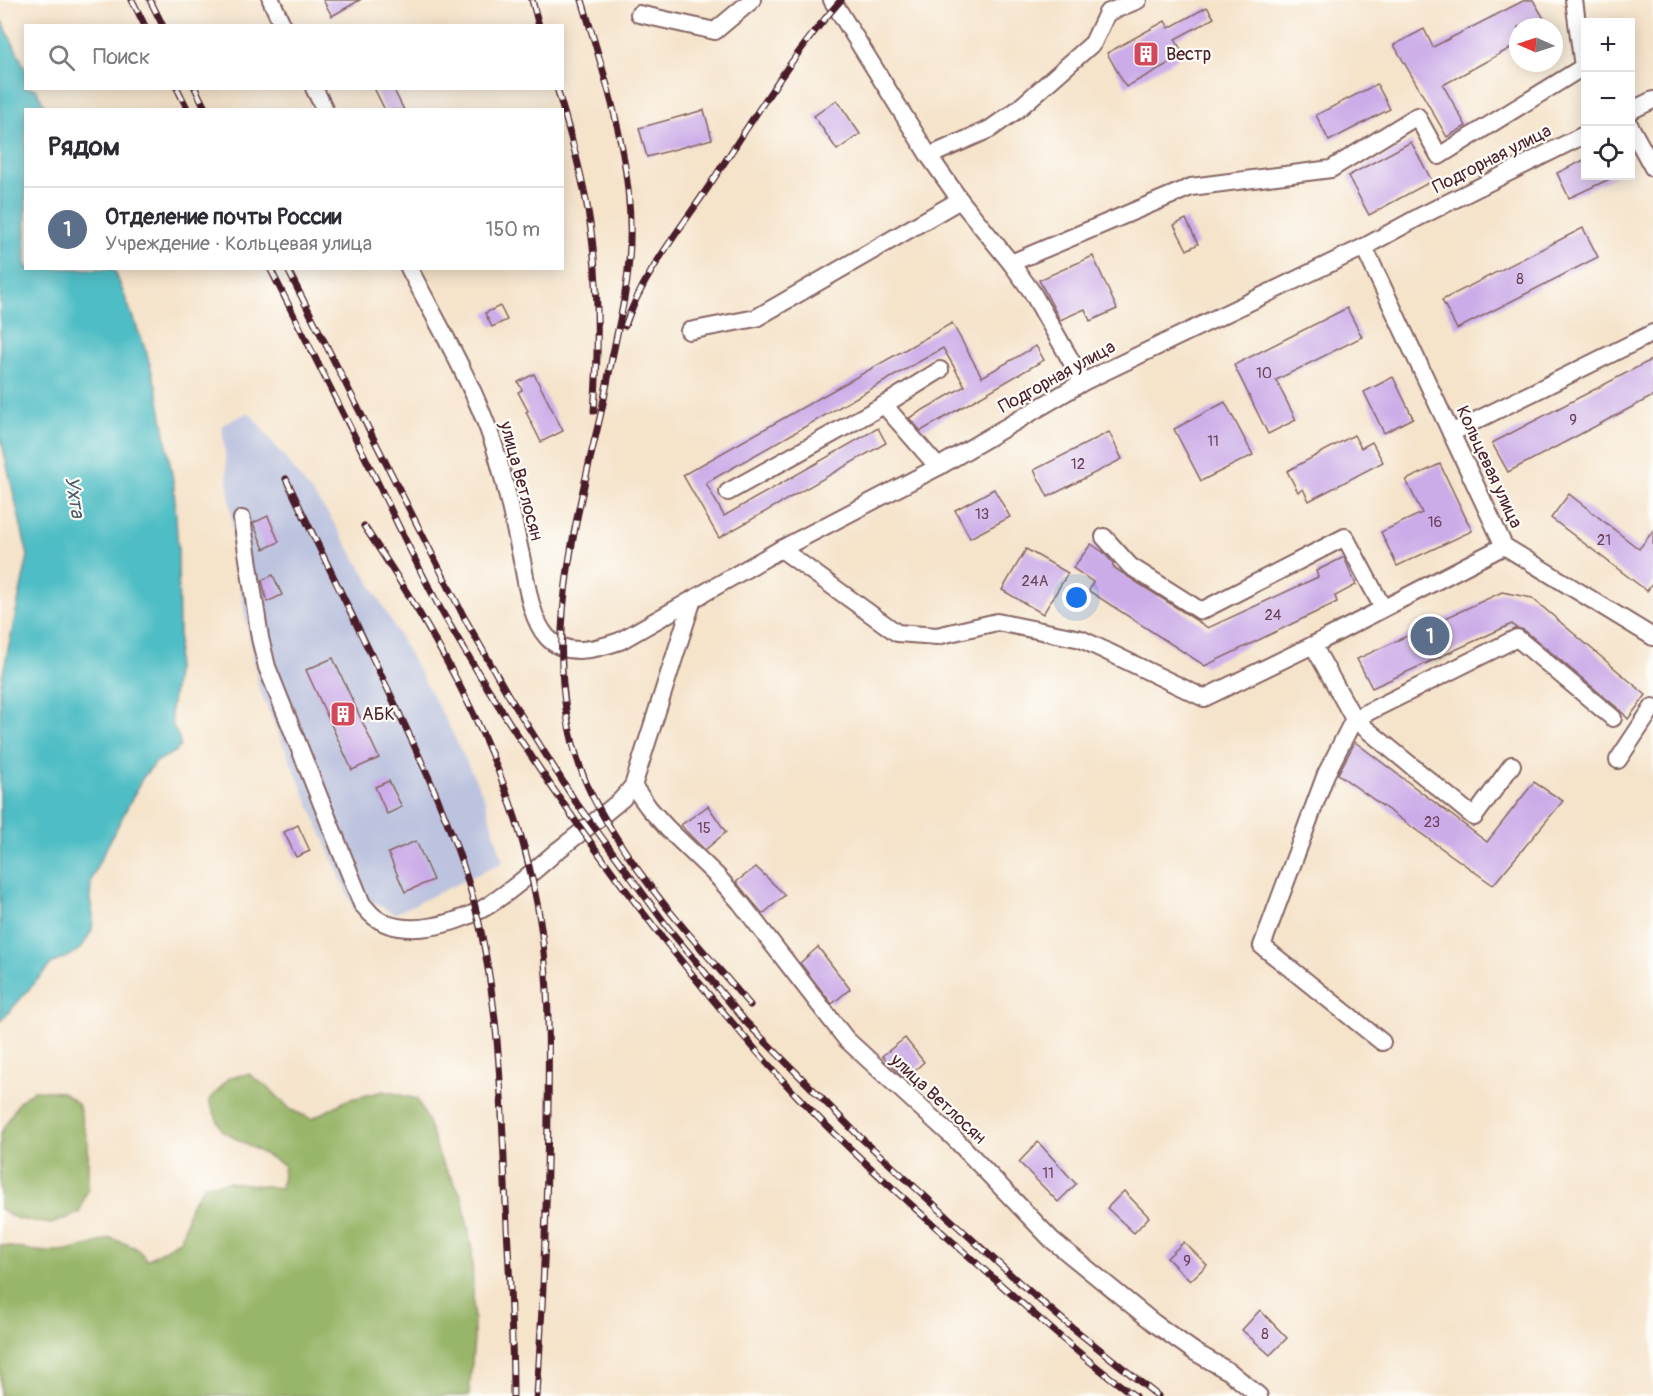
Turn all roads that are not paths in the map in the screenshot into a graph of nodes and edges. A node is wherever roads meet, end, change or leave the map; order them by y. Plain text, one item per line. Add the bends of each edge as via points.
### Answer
1 (271, 0) edge
2 (752, 0) edge
3 (832, 0) edge
4 (1138, 0) edge
5 (1574, 0) edge
6 (639, 14) dead end
7 (282, 24) edge
8 (315, 90) edge
9 (1653, 100) edge
10 (324, 108) edge
11 (1635, 109) edge
12 (1635, 135) edge
13 (1581, 136) edge
14 (929, 156) junction
15 (1653, 168) edge
16 (960, 200) junction
17 (1365, 247) junction
18 (1011, 263) junction
19 (410, 270) edge
20 (689, 331) dead end
21 (1653, 333) edge
22 (940, 370) dead end
23 (1083, 382) junction
24 (884, 405) junction
25 (1451, 433) junction
26 (938, 467) junction
27 (728, 492) dead end
28 (242, 519) dead end
29 (1104, 537) dead end
30 (1504, 546) junction
31 (781, 549) junction
32 (693, 599) junction
33 (1383, 609) junction
34 (1653, 637) edge
35 (553, 642) joint
36 (1313, 645) junction
37 (1653, 707) edge
38 (1613, 718) dead end
39 (1354, 719) junction
40 (1618, 760) dead end
41 (1512, 765) dead end
42 (633, 786) junction
43 (1382, 1041) dead end
44 (1259, 1396) edge

1 - 7 street
2 - 6 street via 715,31
3 - 14 street
4 - 14 street via 1107,13 1093,43 1017,110 990,129
5 - 18 street via 1583,67 1439,156 1417,116 1332,169 1191,187
8 - 10 street
9 - 11 street
12 - 15 street
13 - 17 street, Подгорная улица
14 - 16 street
16 - 18 street
16 - 20 street via 756,318
17 - 23 street, Подгорная улица
17 - 25 street, Кольцевая улица
18 - 23 street via 1048,318
19 - 35 street, улица Ветлосян via 462,369 487,427 503,475 535,615
21 - 25 street
22 - 24 street
23 - 26 street, Подгорная улица
24 - 26 street
24 - 27 street
25 - 30 street, Кольцевая улица
26 - 31 street, Подгорная улица
28 - 42 street via 267,667 362,904 372,915 409,928 442,924 476,912 518,884
29 - 33 street via 1130,566 1201,611 1345,537
30 - 33 street
30 - 34 street, Кольцевая улица
31 - 32 street, Подгорная улица
31 - 36 street via 897,633 937,636 997,622 1081,639 1204,698
32 - 35 street, Подгорная улица via 620,641 599,648 579,651
32 - 42 street
33 - 36 street
36 - 39 street
37 - 40 street
38 - 39 street via 1517,638
39 - 41 street via 1474,817
39 - 43 street via 1326,774 1262,946
42 - 44 street, улица Ветлосян via 667,828 740,902 846,1039 955,1139 1052,1240 1154,1323 1230,1372

